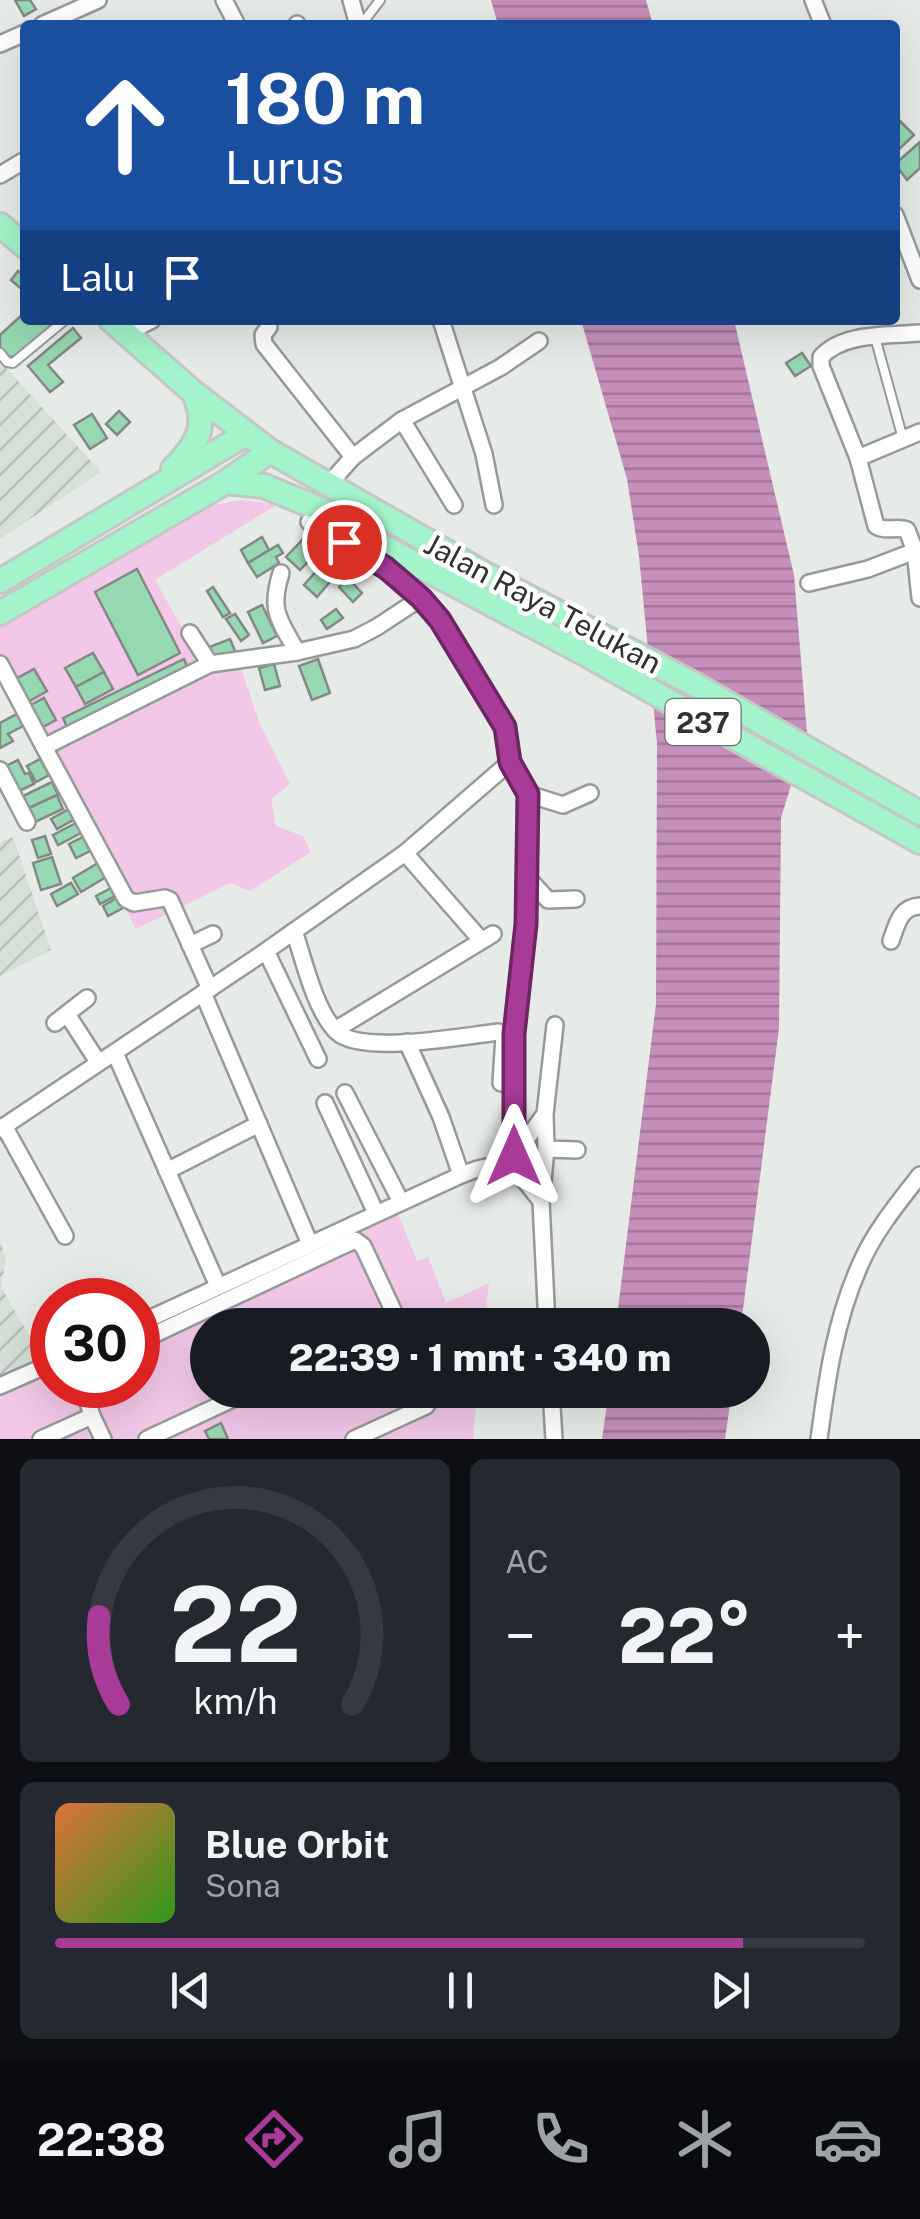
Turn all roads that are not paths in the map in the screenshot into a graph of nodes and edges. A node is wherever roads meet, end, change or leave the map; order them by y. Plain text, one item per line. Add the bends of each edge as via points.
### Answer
1 (98, 0) edge
2 (380, 0) edge
3 (53, 20) edge
4 (363, 20) edge
5 (0, 225) edge
6 (900, 228) edge
7 (20, 242) edge
8 (919, 275) edge
9 (59, 325) edge
10 (268, 325) edge
11 (443, 325) edge
12 (119, 327) edge
13 (920, 333) edge
14 (876, 337) junction
15 (539, 341) dead end
16 (0, 354) edge
17 (462, 386) junction
18 (194, 393) junction
19 (402, 420) junction
20 (920, 432) edge
21 (246, 434) junction
22 (902, 439) junction
23 (270, 452) junction
24 (353, 457) junction
25 (858, 458) junction
26 (226, 482) junction
27 (328, 485) junction
28 (156, 486) junction
29 (454, 505) dead end
30 (494, 506) dead end
31 (310, 522) dead end
32 (917, 550) edge
33 (281, 573) dead end
34 (0, 582) edge
35 (809, 584) dead end
36 (421, 598) junction
37 (920, 598) edge
38 (0, 613) edge
39 (190, 633) dead end
40 (297, 652) junction
41 (0, 664) edge
42 (210, 664) junction
43 (44, 747) junction
44 (510, 762) junction
45 (0, 770) edge
46 (590, 793) dead end
47 (528, 794) junction
48 (920, 813) edge
49 (28, 822) dead end
50 (920, 842) edge
51 (405, 853) junction
52 (528, 877) junction
53 (576, 899) dead end
54 (920, 906) edge
55 (294, 931) junction
56 (213, 934) dead end
57 (891, 941) dead end
58 (190, 945) junction
59 (266, 951) junction
60 (206, 991) junction
61 (87, 998) dead end
62 (555, 1025) dead end
63 (335, 1030) junction
64 (407, 1042) junction
65 (115, 1052) junction
66 (318, 1059) dead end
67 (98, 1062) junction
68 (500, 1084) dead end
69 (346, 1093) dead end
70 (325, 1103) dead end
71 (545, 1114) junction
72 (259, 1124) junction
73 (2, 1128) edge
74 (546, 1150) junction
75 (578, 1150) dead end
76 (513, 1161) junction
77 (167, 1170) junction
78 (920, 1174) edge
79 (461, 1175) junction
80 (540, 1201) junction
81 (401, 1202) junction
82 (376, 1213) junction
83 (65, 1236) dead end
84 (310, 1244) junction
85 (218, 1286) junction
86 (210, 1308) edge
87 (389, 1308) edge
88 (546, 1308) edge
89 (160, 1314) edge
90 (190, 1317) edge
91 (160, 1332) edge
92 (30, 1373) edge
93 (0, 1386) edge
94 (90, 1408) edge
95 (213, 1408) edge
96 (422, 1408) edge
97 (552, 1408) edge
98 (92, 1416) junction
99 (41, 1439) edge
100 (104, 1439) edge
101 (147, 1439) edge
102 (354, 1439) edge
103 (554, 1439) edge
104 (819, 1439) edge

1 - 3 street
2 - 4 lane
5 - 7 main road
6 - 8 street
9 - 16 lane via 12,363
10 - 24 street via 264,344
11 - 17 street
12 - 18 main road, Jalan Raya Telukan
13 - 14 street
14 - 22 lane
14 - 25 street via 839,344 821,357
15 - 17 street
17 - 19 street
17 - 30 street
18 - 21 main road, Jalan Raya Telukan
18 - 28 main road via 200,429
19 - 24 street
19 - 29 street
20 - 22 street
21 - 23 main road, Jalan Raya Telukan
21 - 28 main road
22 - 25 street
23 - 26 main road
23 - 27 main road, Jalan Raya Telukan / 237
24 - 27 street
25 - 32 street via 876,526 906,530
26 - 38 main road
26 - 50 main road, Jalan Raya Telukan / 237 via 264,486 322,510
27 - 48 main road, Jalan Raya Telukan / 237
28 - 34 main road
31 - 36 street
32 - 35 street
32 - 37 street
33 - 40 street via 274,607
36 - 40 street via 354,639
36 - 44 street via 505,727
39 - 42 street
40 - 42 street
41 - 43 street
42 - 43 street
43 - 58 street via 126,899 170,900
44 - 47 street
44 - 51 street
45 - 49 street
46 - 47 street via 563,805
47 - 52 street
51 - 55 street
51 - 63 street via 486,937
52 - 53 street via 548,900
52 - 76 street via 514,1034
54 - 57 street via 902,913
55 - 59 street
55 - 63 street via 314,993
56 - 58 street
58 - 60 street
59 - 60 street
59 - 66 street
60 - 65 street
60 - 72 street
61 - 67 street via 61,1018
62 - 71 street
63 - 64 street via 360,1043
64 - 68 street via 498,1032 504,1036
64 - 79 street
65 - 67 street
65 - 77 street
67 - 73 street
69 - 81 street
70 - 82 street
71 - 74 street
71 - 76 street
72 - 77 street
72 - 84 street
73 - 83 street
74 - 75 street
74 - 80 street
76 - 79 street
76 - 80 street
77 - 85 street
78 - 104 street via 860,1264 838,1326
79 - 81 street
80 - 88 street
81 - 82 street
82 - 84 street
84 - 85 street
85 - 89 street
86 - 87 street via 354,1240 364,1246
90 - 91 street
92 - 93 street
94 - 98 street
95 - 101 street
96 - 102 street
97 - 103 street
98 - 99 street
98 - 100 street

